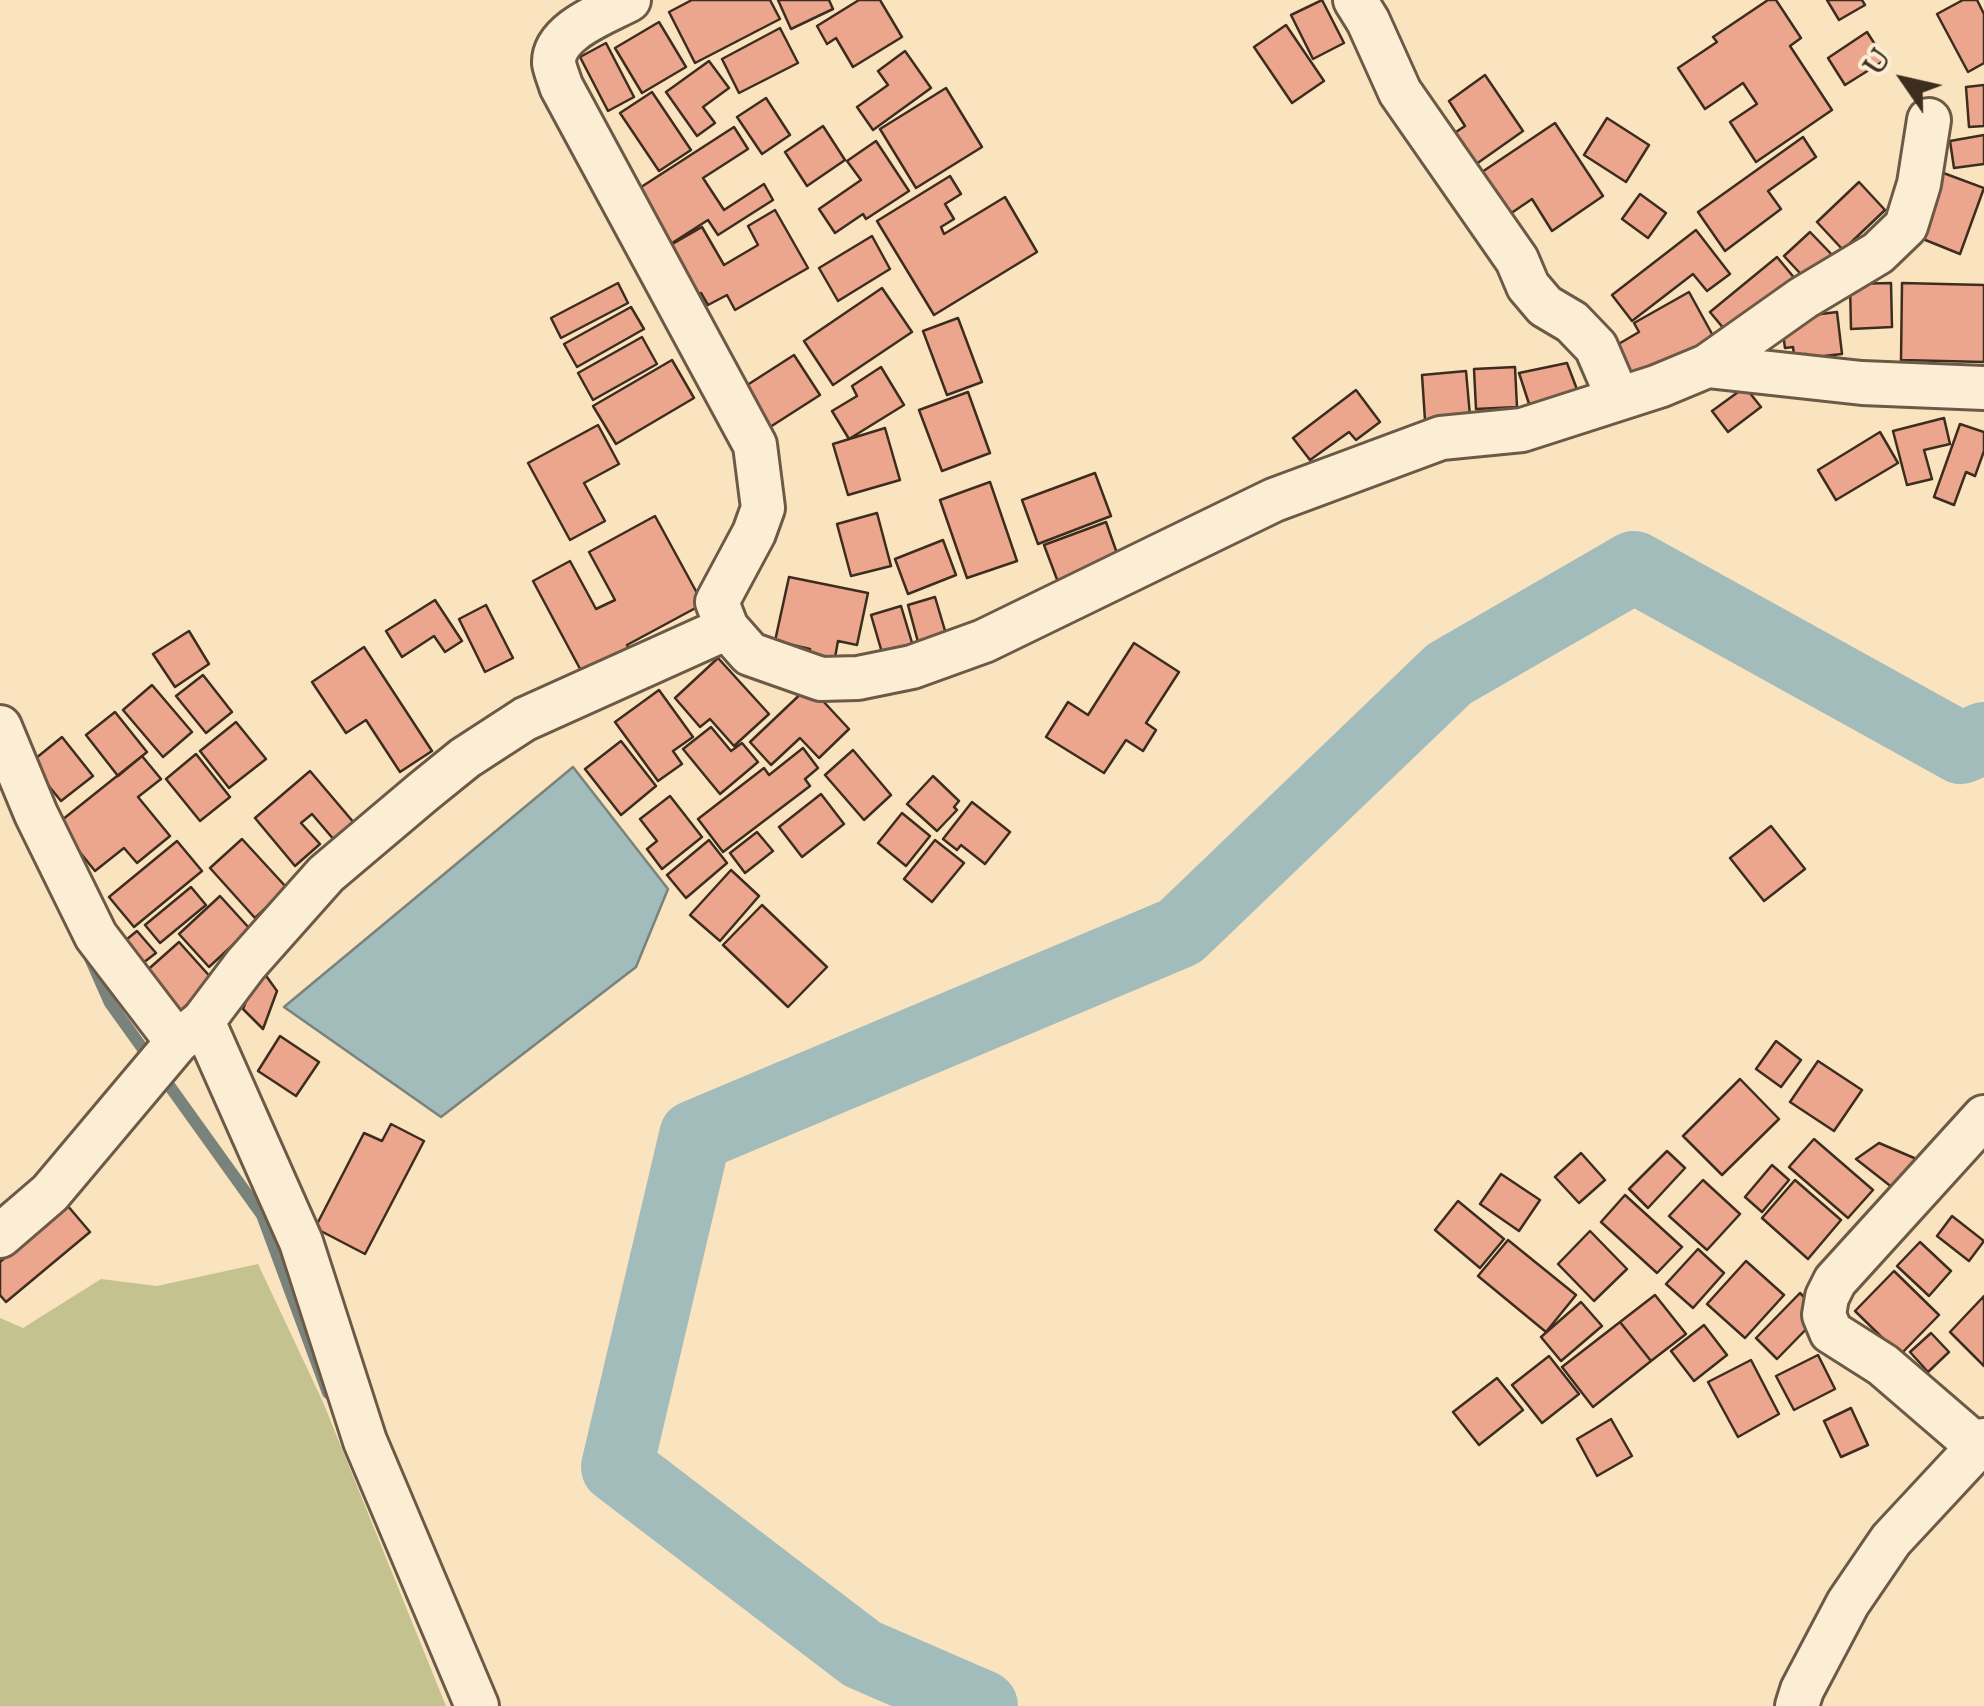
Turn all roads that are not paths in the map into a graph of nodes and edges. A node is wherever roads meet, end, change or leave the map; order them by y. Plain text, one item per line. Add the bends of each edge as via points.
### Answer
1 (630, 0) edge
2 (1355, 0) edge
3 (1929, 120) dead end
4 (1707, 366) junction
5 (1984, 388) edge
6 (1618, 398) junction
7 (727, 628) junction
8 (0, 727) edge
9 (185, 1036) junction
10 (1984, 1117) edge
11 (0, 1236) edge
12 (1980, 1443) edge
13 (476, 1706) edge
14 (1796, 1706) edge

1 - 7 street via 566,34 554,64 756,445 763,508 718,602
2 - 6 street via 1400,92 1517,260 1528,286 1596,347
3 - 4 street via 1906,226 1878,253
4 - 5 street
4 - 6 street
6 - 7 street via 1522,430 1441,438 1274,500 984,641 912,667 820,679 750,654
7 - 9 street via 525,719 466,758 326,874
8 - 9 street via 96,936
9 - 11 street via 50,1192
9 - 13 street via 301,1242 364,1441
10 - 12 street via 1834,1282 1824,1315 1831,1332
12 - 14 street via 1891,1540 1848,1603

